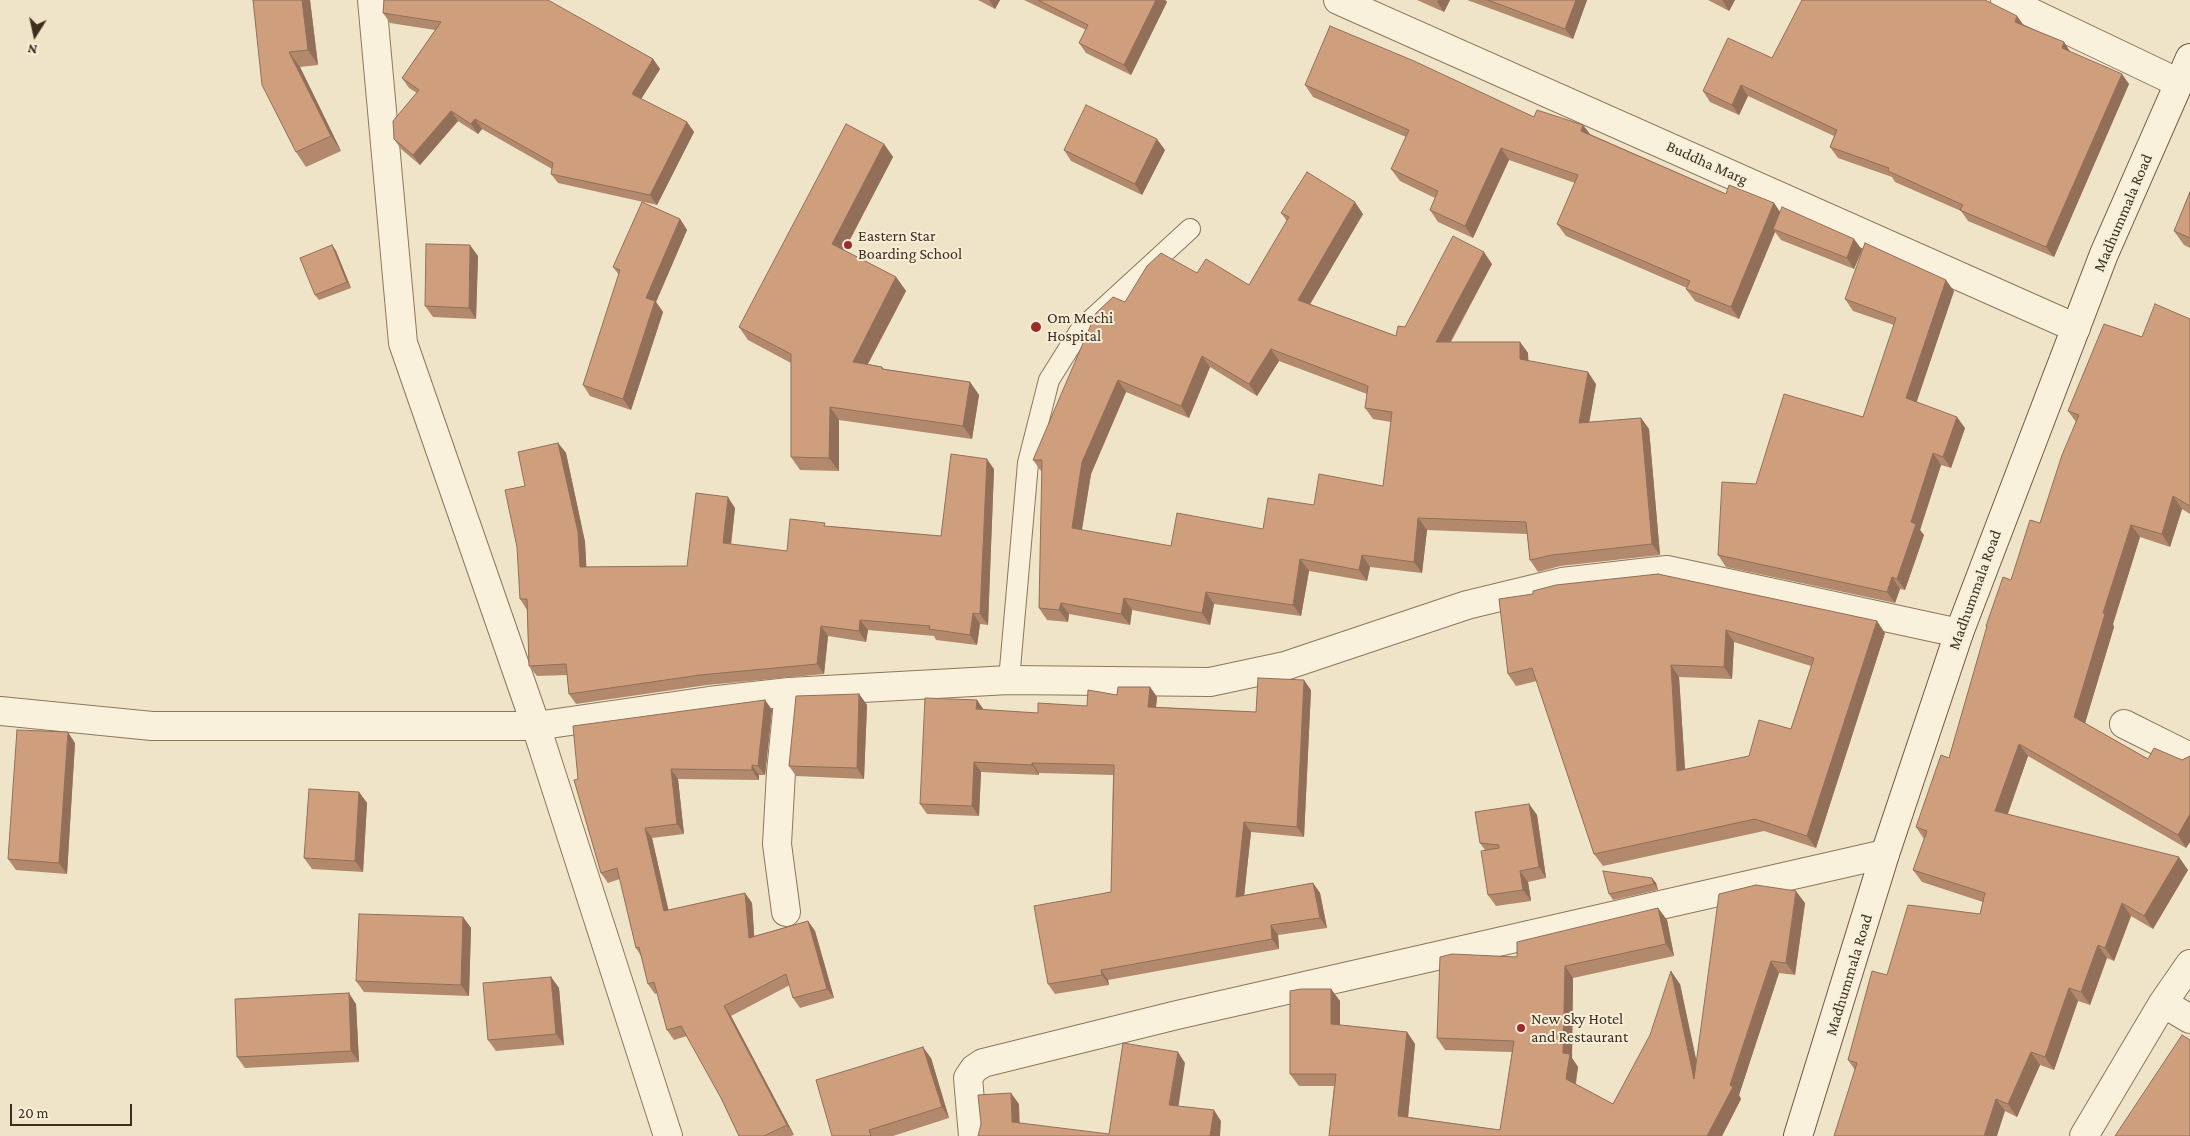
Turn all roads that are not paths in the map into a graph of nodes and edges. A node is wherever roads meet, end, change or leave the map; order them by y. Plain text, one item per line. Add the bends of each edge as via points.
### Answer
1 (372, 0) edge
2 (1338, 0) edge
3 (2005, 0) edge
4 (2190, 58) edge
5 (2179, 83) junction
6 (1190, 229) dead end
7 (2076, 328) junction
8 (1959, 633) junction
9 (1009, 680) junction
10 (789, 692) junction
11 (0, 711) edge
12 (2124, 724) dead end
13 (536, 726) junction
14 (2190, 757) edge
15 (1885, 854) junction
16 (786, 912) dead end
17 (2190, 964) edge
18 (2163, 1003) junction
19 (2190, 1019) edge
20 (668, 1136) edge
21 (973, 1136) edge
22 (1798, 1136) edge
23 (2084, 1136) edge

1 - 13 street via 403,343
2 - 7 street, Buddha Marg
3 - 5 street
4 - 5 street, Madhummala Road
5 - 7 street, Madhummala Road via 2104,254
6 - 9 lane via 1081,328 1049,380 1028,463
7 - 8 street, Madhummala Road
8 - 9 street via 1667,570 1562,582 1524,591 1467,605 1285,666 1210,682
8 - 15 street, Madhummala Road
9 - 10 street
10 - 13 street
10 - 16 street via 777,844
11 - 13 street via 152,726
12 - 14 street
13 - 20 street
15 - 21 street via 1177,1015 983,1063 974,1068 968,1078
15 - 22 street, Madhummala Road
17 - 18 street
18 - 19 street
18 - 23 street

